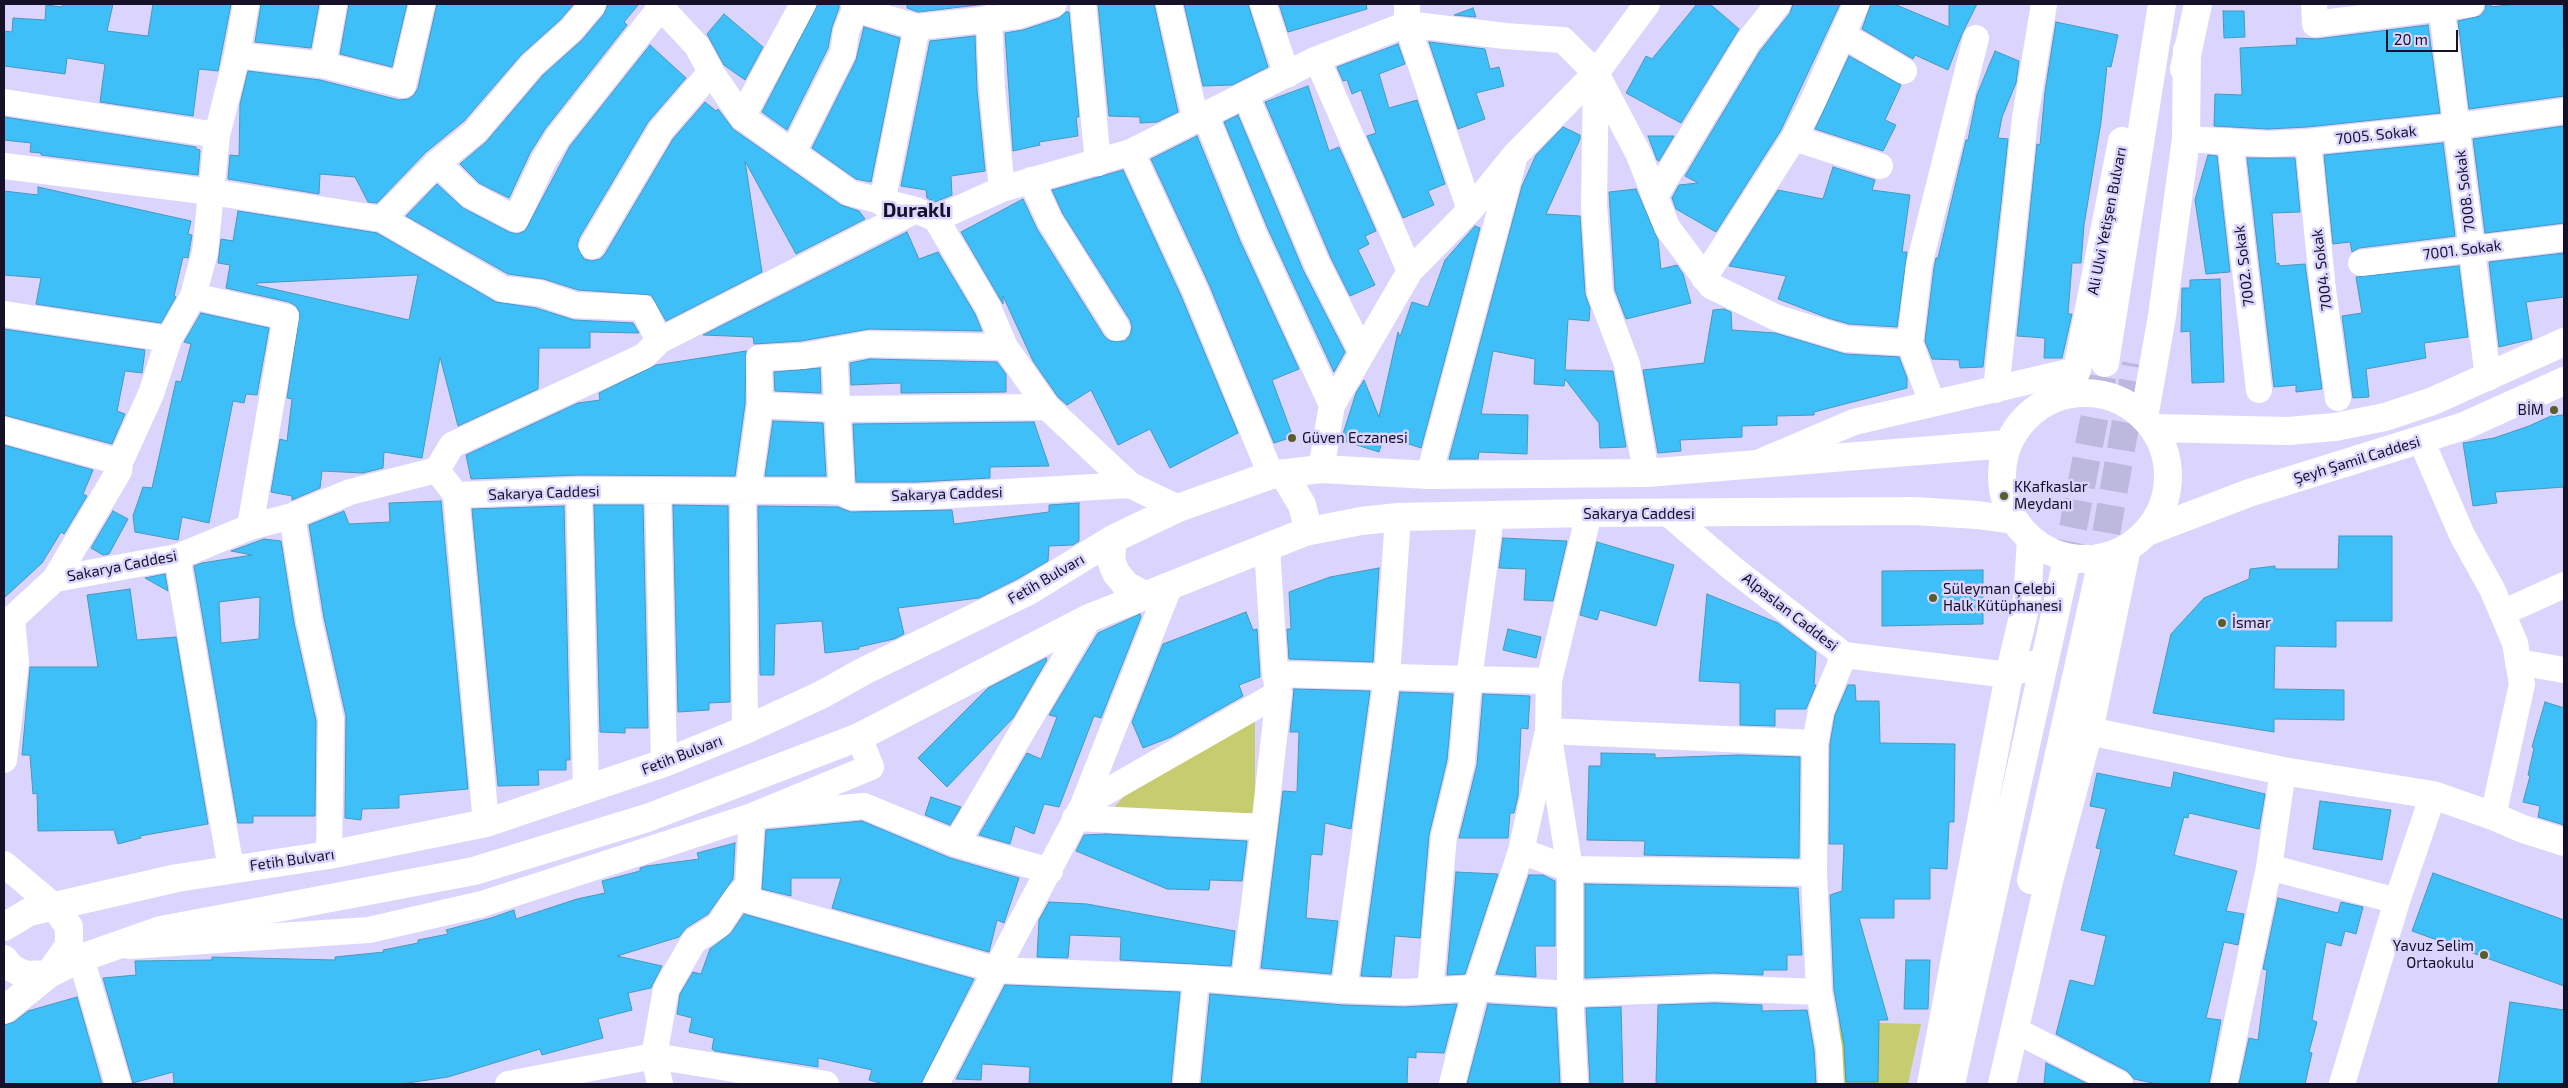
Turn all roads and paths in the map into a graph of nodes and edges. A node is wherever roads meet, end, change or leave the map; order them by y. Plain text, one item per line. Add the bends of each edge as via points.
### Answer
1 (246, 4) edge
2 (334, 4) edge
3 (422, 4) edge
4 (593, 4) edge
5 (803, 4) edge
6 (1054, 4) edge
7 (1083, 4) edge
8 (1169, 4) edge
9 (1263, 4) edge
10 (1647, 4) edge
11 (1778, 4) edge
12 (1856, 4) edge
13 (2044, 4) edge
14 (2162, 4) edge
15 (2198, 4) edge
16 (2471, 4) edge
17 (659, 5) edge
18 (2442, 6) edge
19 (855, 7) edge
20 (1407, 14) edge
21 (2314, 14) edge
22 (989, 18) junction
23 (917, 27) junction
24 (1843, 35) junction
25 (1976, 38) dead end
26 (2156, 49) junction
27 (2187, 50) junction
28 (237, 55) junction
29 (1317, 59) junction
30 (323, 65) junction
31 (1904, 71) dead end
32 (711, 72) junction
33 (1596, 73) junction
34 (1288, 75) junction
35 (1246, 96) junction
36 (4, 102) edge
37 (2564, 111) edge
38 (742, 117) junction
39 (1201, 119) junction
40 (2458, 126) junction
41 (217, 135) junction
42 (1794, 138) junction
43 (2186, 139) junction
44 (2230, 141) junction
45 (2308, 142) junction
46 (793, 152) junction
47 (1131, 152) junction
48 (1515, 155) junction
49 (437, 163) junction
50 (1098, 163) junction
51 (4, 166) edge
52 (1880, 166) dead end
53 (1031, 180) junction
54 (1002, 189) junction
55 (212, 192) junction
56 (1655, 196) junction
57 (882, 203) junction
58 (1470, 210) junction
59 (926, 215) junction
60 (382, 218) junction
61 (2564, 238) edge
62 (592, 246) dead end
63 (2472, 249) junction
64 (2361, 263) dead end
65 (1410, 271) junction
66 (1704, 278) junction
67 (193, 296) junction
68 (4, 314) edge
69 (1118, 328) dead end
70 (169, 339) junction
71 (659, 341) junction
72 (2564, 342) edge
73 (1910, 343) junction
74 (1005, 347) junction
75 (834, 350) junction
76 (1362, 352) junction
77 (2105, 362) tunnel mouth
78 (2136, 364) tunnel mouth
79 (2077, 370) junction
80 (2488, 378) junction
81 (2562, 385) edge
82 (1996, 390) junction
83 (2258, 390) dead end
84 (2064, 395) junction
85 (2338, 398) dead end
86 (1932, 403) junction
87 (760, 405) junction
88 (1332, 405) junction
89 (1047, 407) junction
90 (838, 409) junction
91 (2149, 423) junction
92 (4, 430) edge
93 (2421, 440) junction
94 (2007, 444) junction
95 (120, 462) junction
96 (1750, 466) junction
97 (1321, 469) junction
98 (437, 470) junction
99 (1646, 473) junction
100 (1277, 474) junction
101 (1429, 475) junction
102 (1130, 485) junction
103 (579, 490) junction
104 (746, 491) junction
105 (658, 492) junction
106 (842, 492) junction
107 (456, 495) junction
108 (1178, 508) junction
109 (1589, 514) junction
110 (1670, 515) junction
111 (292, 516) junction
112 (1491, 516) junction
113 (1398, 517) junction
114 (250, 527) junction
115 (2022, 530) junction
116 (1305, 532) junction
117 (1113, 539) junction
118 (2137, 540) junction
119 (1267, 547) junction
120 (177, 557) junction
121 (2065, 569) tunnel mouth
122 (2098, 574) tunnel mouth
123 (55, 579) junction
124 (2564, 585) edge
125 (1170, 586) junction
126 (1144, 595) junction
127 (2502, 612) junction
128 (1089, 618) junction
129 (8, 623) edge
130 (1844, 655) junction
131 (2045, 659) junction
132 (2518, 662) junction
133 (2564, 670) edge
134 (2009, 675) junction
135 (1387, 677) junction
136 (1469, 679) junction
137 (1549, 681) junction
138 (1277, 684) junction
139 (745, 730) junction
140 (1548, 731) junction
141 (2089, 731) junction
142 (859, 737) junction
143 (1815, 743) junction
144 (4, 760) edge
145 (664, 763) junction
146 (2283, 771) junction
147 (586, 790) junction
148 (2433, 795) junction
149 (1079, 811) junction
150 (752, 816) junction
151 (2493, 816) junction
152 (486, 823) junction
153 (1264, 827) junction
154 (2564, 842) edge
155 (956, 844) junction
156 (1521, 851) junction
157 (329, 855) junction
158 (4, 864) edge
159 (2269, 867) junction
160 (231, 869) junction
161 (1570, 869) junction
162 (1050, 871) junction
163 (1814, 873) junction
164 (737, 897) junction
165 (2397, 901) junction
166 (55, 907) junction
167 (4, 927) edge
168 (113, 947) junction
169 (81, 958) junction
170 (4, 959) edge
171 (997, 970) junction
172 (48, 974) junction
173 (1196, 978) junction
174 (1244, 982) junction
175 (1476, 988) junction
176 (1344, 990) junction
177 (1430, 991) junction
178 (1819, 992) junction
179 (1570, 994) junction
180 (4, 1010) edge
181 (2015, 1030) junction
182 (654, 1056) junction
183 (118, 1084) edge
184 (508, 1084) edge
185 (660, 1084) edge
186 (826, 1084) edge
187 (936, 1084) edge
188 (1186, 1084) edge
189 (1452, 1084) edge
190 (1575, 1084) edge
191 (1830, 1084) edge
192 (1931, 1084) edge
193 (1952, 1084) edge
194 (1986, 1084) edge
195 (2002, 1084) edge
196 (2120, 1084) edge
197 (2224, 1084) edge
198 (2342, 1084) edge

1 - 28 street
2 - 30 street
3 - 30 street via 403,85
4 - 49 street via 571,30 532,65 474,132
5 - 38 street
6 - 22 street via 1018,16
7 - 50 street
8 - 39 street
9 - 34 street
10 - 33 street
11 - 56 street via 1748,42
12 - 24 street
13 - 82 street via 2025,118
14 - 26 main road, Ali Ulvi Yetişen Bulvarı
15 - 27 main road
16 - 18 street
17 - 32 street via 697,46
17 - 49 street via 558,137 516,218 470,196
18 - 21 street
18 - 40 street, 7008. Sokak
19 - 23 street
19 - 46 street via 846,32 843,54
20 - 29 street
20 - 33 street via 1505,36 1563,40
20 - 58 street
22 - 23 street
22 - 54 street
23 - 57 street
24 - 31 street
24 - 42 street
25 - 73 street via 1918,266
26 - 77 main road, Ali Ulvi Yetişen Bulvarı
26 - 79 main road, Ali Ulvi Yetişen Bulvarı via 2132,92
27 - 43 main road
27 - 78 main road via 2170,137
28 - 30 street
28 - 41 street
29 - 34 street
29 - 65 street
32 - 38 street
32 - 62 street via 661,130
33 - 48 street
33 - 56 street via 1639,155
33 - 99 street via 1594,205 1600,293 1627,364
34 - 35 street
35 - 39 street
35 - 76 street via 1317,264
36 - 41 street
37 - 40 street, 7005. Sokak
38 - 46 street
39 - 47 street
39 - 88 street
40 - 45 street, 7005. Sokak
40 - 63 street, 7008. Sokak
41 - 55 street
42 - 52 street
42 - 66 street
43 - 44 street, 7005. Sokak
43 - 91 main road
44 - 45 street, 7005. Sokak
44 - 83 street, 7002. Sokak
45 - 85 street, 7004. Sokak
46 - 57 street via 850,193
47 - 50 street
47 - 100 street
48 - 58 street
48 - 101 street
49 - 60 street
50 - 53 street
51 - 55 street
53 - 54 street
53 - 69 street via 1050,221
54 - 59 street
55 - 60 street
55 - 67 street via 205,252
56 - 66 street via 1667,227
57 - 59 street
58 - 65 street
59 - 71 street
59 - 74 street via 988,307
60 - 71 street via 503,288 539,293 575,305 643,308
61 - 63 street, 7001. Sokak
63 - 64 street, 7001. Sokak
63 - 80 street, 7008. Sokak
65 - 76 street
66 - 73 street via 1710,286 1777,318 1846,339
67 - 70 street
67 - 114 street via 286,317
68 - 70 street
70 - 95 street via 151,394
71 - 98 street via 644,356 452,445
72 - 80 main road
73 - 86 street
74 - 75 street via 869,344
74 - 89 street
75 - 87 street via 803,356 759,358
75 - 90 street
76 - 88 street
79 - 82 street
79 - 84 main road, Ali Ulvi Yetişen Bulvarı
80 - 91 main road via 2385,417 2334,427 2288,431
81 - 93 main road, Şeyh Şamil Caddesi via 2464,426
82 - 86 street
84 - 91 main road via 2088,392 2112,397 2134,409
84 - 94 main road via 2042,405 2021,422
86 - 96 street via 1854,422
87 - 90 street
87 - 104 street
88 - 97 street
89 - 90 street
89 - 102 street
90 - 106 street
91 - 118 main road via 2165,451 2168,480 2162,508
92 - 95 street
93 - 118 main road, Şeyh Şamil Caddesi via 2249,493
93 - 127 street via 2462,535
94 - 96 main road
94 - 115 main road via 2001,470 2004,496
95 - 123 street via 119,471
96 - 99 main road
97 - 100 main road, Fetih Bulvarı
97 - 101 main road
98 - 107 street
98 - 111 street, Sakarya Caddesi via 350,492
99 - 101 main road
100 - 108 main road, Fetih Bulvarı
100 - 116 main road via 1302,505
102 - 106 street, Sakarya Caddesi via 917,497 851,497
102 - 108 street
103 - 105 street, Sakarya Caddesi
103 - 107 street, Sakarya Caddesi
103 - 147 street
104 - 105 street, Sakarya Caddesi
104 - 106 street, Sakarya Caddesi
104 - 139 street
105 - 145 street
107 - 152 street
108 - 117 main road, Fetih Bulvarı
109 - 110 main road, Sakarya Caddesi
109 - 112 main road, Sakarya Caddesi
109 - 137 street
110 - 115 main road, Sakarya Caddesi via 1914,511 1977,515
110 - 130 street, Alpaslan Caddesi
111 - 114 street, Sakarya Caddesi
111 - 157 street via 309,621 331,718
112 - 113 main road, Sakarya Caddesi
112 - 136 street
113 - 116 main road, Sakarya Caddesi
113 - 135 street
114 - 120 street, Sakarya Caddesi
115 - 118 main road via 2052,553 2077,559 2103,558
115 - 134 main road via 2027,600
116 - 119 main road, Sakarya Caddesi
117 - 126 main road via 1111,560 1116,572 1126,585
117 - 139 main road, Fetih Bulvarı via 1027,592
118 - 141 main road
119 - 125 main road
119 - 138 street
120 - 123 street, Sakarya Caddesi
120 - 160 street
121 - 131 main road
122 - 194 main road
123 - 129 street, Sakarya Caddesi
124 - 127 street
125 - 126 main road
125 - 149 street
126 - 128 main road
127 - 132 street via 2515,643
128 - 142 main road
128 - 155 street
129 - 144 street via 16,662
130 - 134 street, Alpaslan Caddesi
130 - 143 street via 1821,711
131 - 134 street
131 - 193 main road
132 - 133 street
132 - 151 street via 2522,684
134 - 192 main road
135 - 136 street
135 - 138 street
135 - 176 street
136 - 137 street
136 - 177 street via 1462,762 1444,836
137 - 140 street
138 - 149 street
138 - 153 street
139 - 145 main road, Fetih Bulvarı
140 - 143 street
140 - 156 street
140 - 161 street
141 - 146 main road
141 - 181 main road via 2049,881
142 - 150 street via 871,767
142 - 168 main road via 647,818 474,872 161,930
143 - 163 street
145 - 147 main road, Fetih Bulvarı
146 - 148 main road
146 - 159 street
147 - 152 main road, Fetih Bulvarı
148 - 151 main road
148 - 165 street
149 - 153 street
149 - 162 street
150 - 155 street via 864,806
150 - 164 street via 748,886
150 - 168 street via 482,904 369,930
151 - 154 main road
152 - 157 main road, Fetih Bulvarı
153 - 174 street
155 - 162 street
156 - 161 street
156 - 175 street
157 - 160 main road, Fetih Bulvarı
158 - 166 street
159 - 165 street
159 - 197 street
160 - 166 main road, Fetih Bulvarı via 177,878
161 - 163 street
161 - 179 street
162 - 171 street
163 - 178 street
164 - 171 street
164 - 182 street via 719,925 694,942 666,989
165 - 198 street
166 - 167 main road, Fetih Bulvarı via 29,912
166 - 172 main road via 70,926 68,946
168 - 169 main road
169 - 172 main road
169 - 183 street
170 - 172 main road via 10,967 25,975
171 - 173 street
171 - 187 street
172 - 180 main road
173 - 174 street
173 - 188 street
174 - 176 street
175 - 177 street
175 - 179 street
175 - 189 street
176 - 177 street
178 - 179 street via 1715,988
178 - 191 street via 1829,1048
179 - 190 street
181 - 195 main road
181 - 196 street
182 - 184 street
182 - 185 street
182 - 186 street

